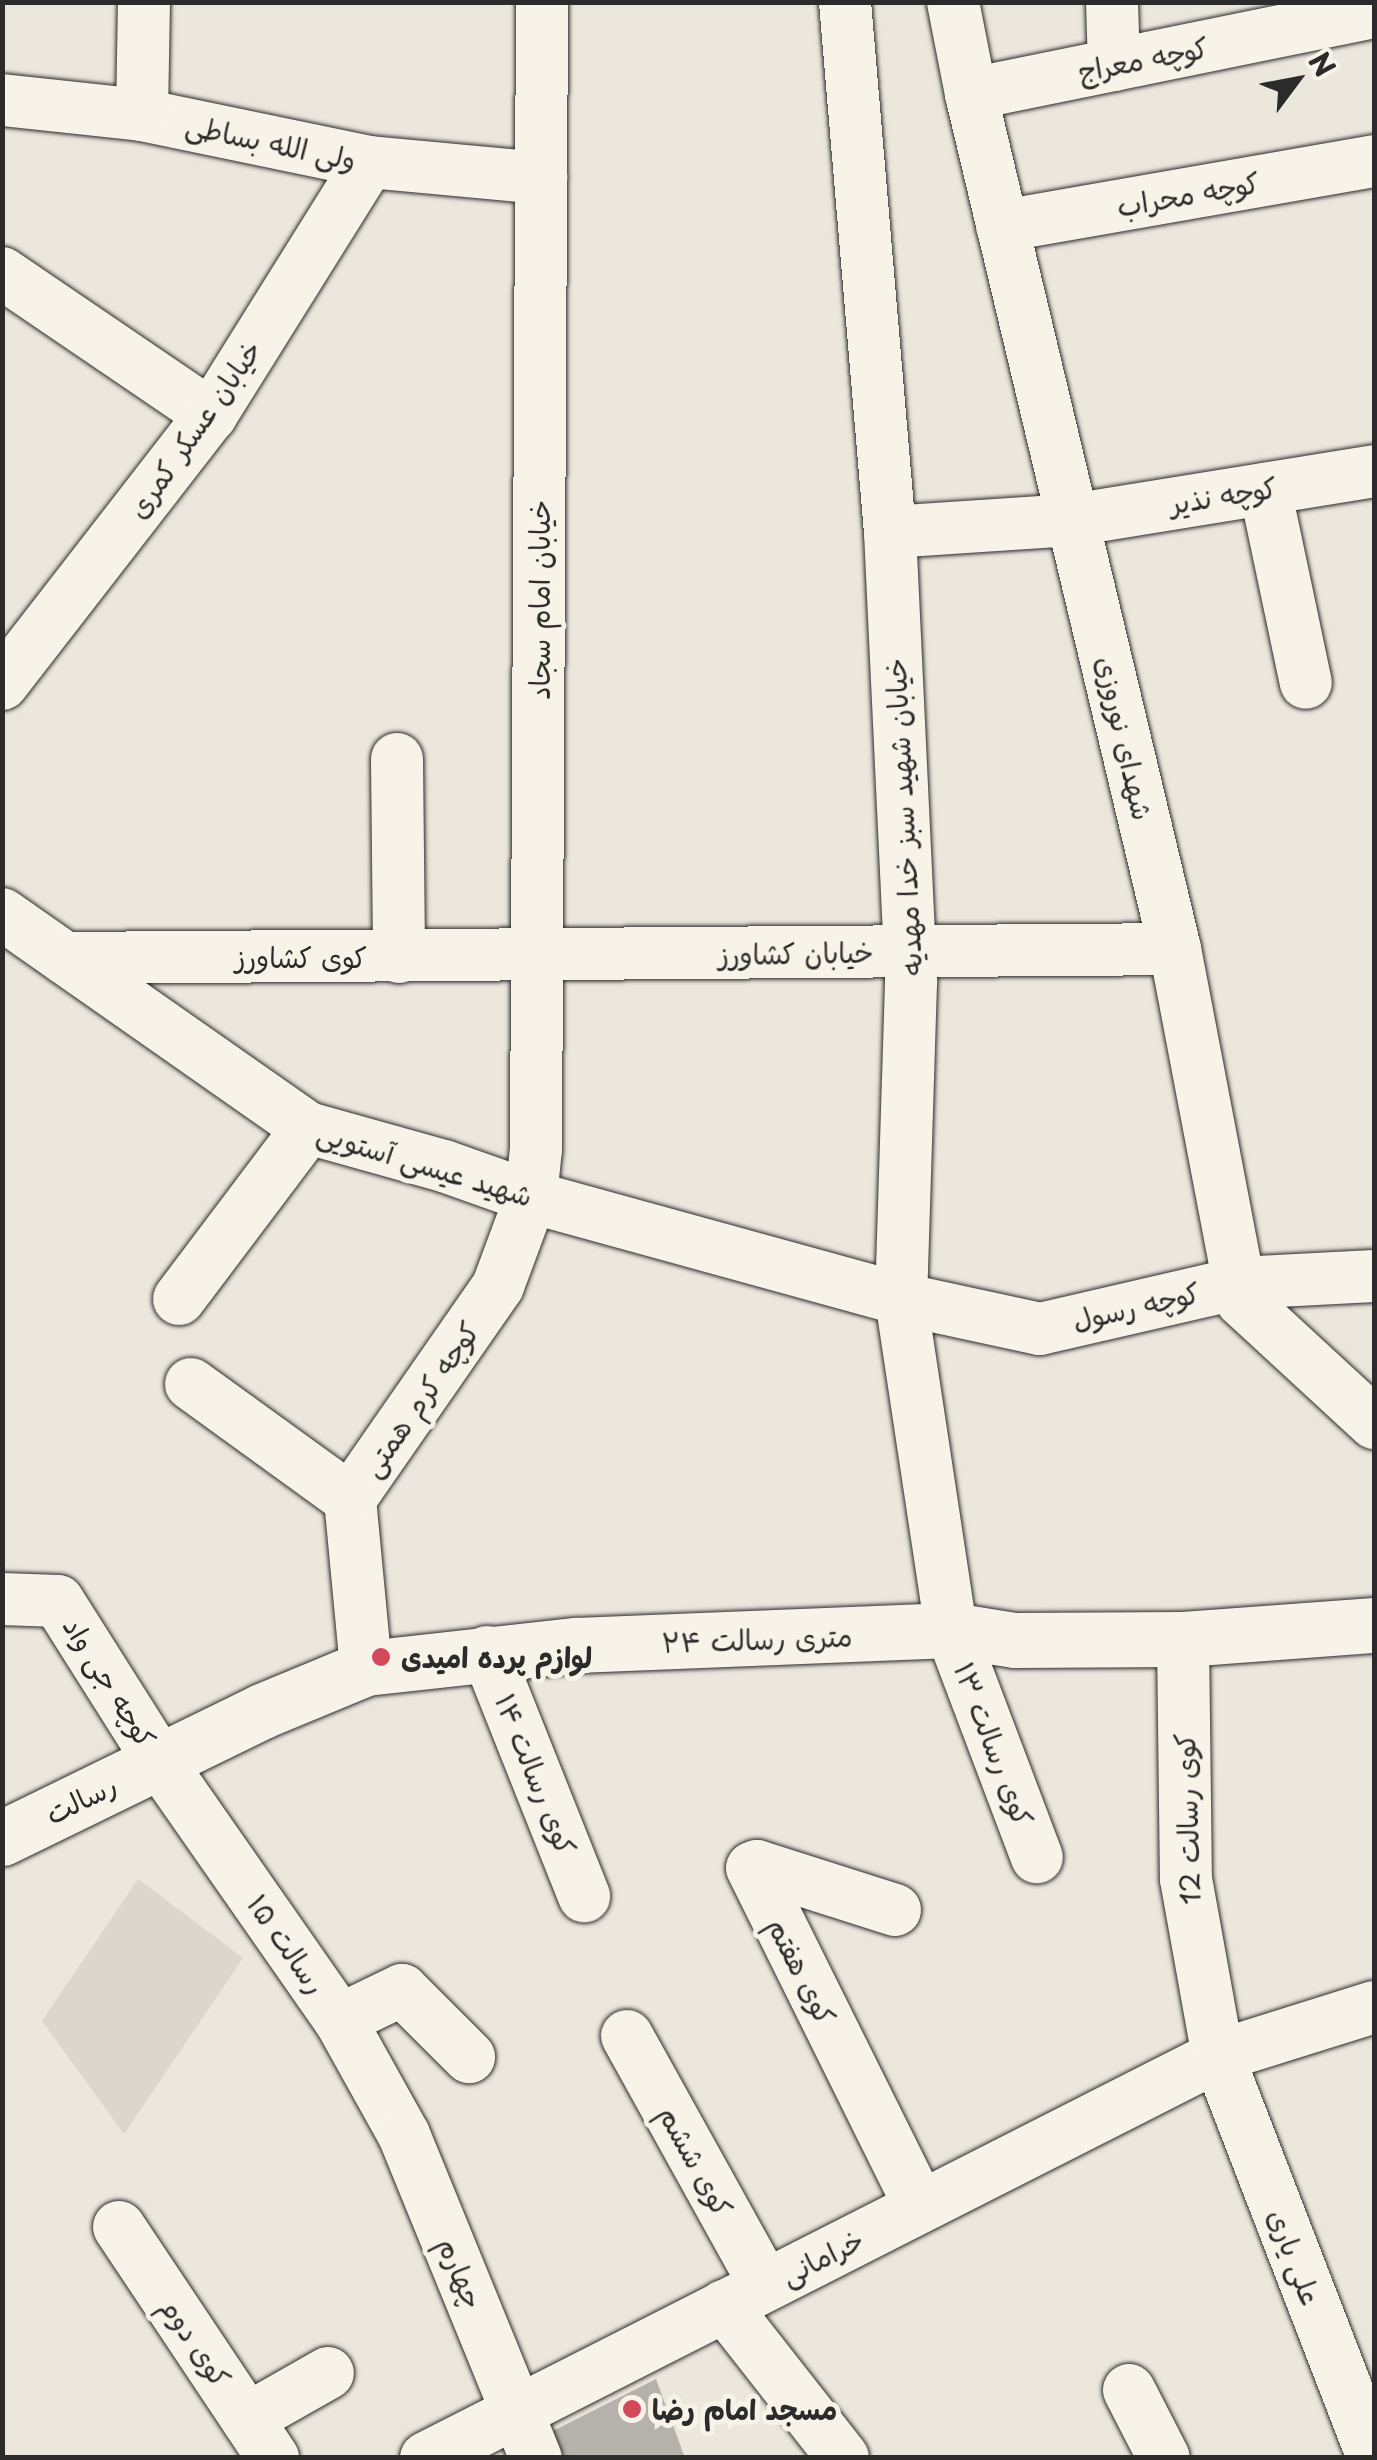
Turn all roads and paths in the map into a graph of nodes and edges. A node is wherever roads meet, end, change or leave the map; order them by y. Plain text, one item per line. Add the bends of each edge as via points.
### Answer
1 (144, 2) edge
2 (542, 2) edge
3 (845, 2) edge
4 (953, 2) edge
5 (1112, 2) edge
6 (1374, 12) edge
7 (1114, 65) junction
8 (970, 94) junction
9 (2, 100) edge
10 (142, 115) junction
11 (370, 162) junction
12 (1374, 162) edge
13 (541, 178) junction
14 (1002, 226) junction
15 (2, 273) edge
16 (211, 415) junction
17 (1374, 471) edge
18 (1264, 489) junction
19 (1072, 520) junction
20 (890, 532) junction
21 (1306, 683) dead end
22 (2, 684) edge
23 (397, 759) dead end
24 (2, 914) edge
25 (1175, 949) junction
26 (910, 952) junction
27 (537, 956) junction
28 (399, 957) junction
29 (64, 958) junction
30 (308, 1128) junction
31 (531, 1198) junction
32 (1374, 1276) edge
33 (1239, 1282) junction
34 (178, 1299) dead end
35 (901, 1299) junction
36 (192, 1384) dead end
37 (1374, 1424) edge
38 (350, 1499) junction
39 (2, 1599) edge
40 (1374, 1625) edge
41 (951, 1630) junction
42 (1182, 1639) junction
43 (487, 1652) junction
44 (366, 1668) junction
45 (159, 1761) junction
46 (2, 1838) edge
47 (1037, 1857) dead end
48 (584, 1896) dead end
49 (895, 1910) dead end
50 (1374, 2007) edge
51 (340, 2020) junction
52 (626, 2036) dead end
53 (1218, 2056) junction
54 (469, 2057) dead end
55 (404, 2134) joint
56 (920, 2207) junction
57 (120, 2227) dead end
58 (745, 2296) junction
59 (328, 2373) dead end
60 (1128, 2390) dead end
61 (528, 2434) edge
62 (260, 2438) edge
63 (426, 2458) edge
64 (843, 2458) edge
65 (1164, 2458) edge
66 (1373, 2458) edge

1 - 10 street
2 - 13 street, خیابان امام سجاد
3 - 20 street, خیابان شهید سبز خدا مهدیه
4 - 8 street, شهدای نوروزی
5 - 7 street
6 - 7 street, کوچه معراج
7 - 8 street, کوچه معراج
8 - 14 street, شهدای نوروزی
9 - 10 street, ولی الله بساطی
10 - 11 street, ولی الله بساطی
11 - 13 street, ولی الله بساطی
11 - 16 street, خیابان عسکر کمری
12 - 14 street, کوچه محراب
13 - 27 street, خیابان امام سجاد
14 - 19 street, شهدای نوروزی
15 - 16 street
16 - 22 street, خیابان عسکر کمری
17 - 18 street, کوچه نذیر
18 - 19 street, کوچه نذیر
18 - 21 street
19 - 20 street, کوچه نذیر
19 - 25 street, شهدای نوروزی
20 - 26 street, خیابان شهید سبز خدا مهدیه
23 - 28 street
24 - 29 street, شهید عیسی آستویی
25 - 26 street, خیابان کشاورز
25 - 33 street, شهدای نوروزی
26 - 27 street, خیابان کشاورز
26 - 35 street, خیابان شهید سبز خدا مهدیه
27 - 28 street, کوی کشاورز
27 - 31 street, خیابان امام سجاد
28 - 29 street, کوی کشاورز
29 - 30 street, شهید عیسی آستویی
30 - 31 street, شهید عیسی آستویی
30 - 34 street
31 - 35 street, شهید عیسی آستویی
31 - 38 street, کوچه کرم همتی via 498,1286
32 - 33 street, کوچه رسول
33 - 35 street, کوچه رسول via 1040,1328
33 - 37 street, شهدای نوروزی via 1242,1301
35 - 41 street, خیابان شهید سبز خدا مهدیه
36 - 38 street
38 - 44 street, کوچه کرم همتی
39 - 45 street, کوچه جی واد via 58,1600
40 - 42 main road, ۲۴ متری رسالت
41 - 42 main road, ۲۴ متری رسالت via 1015,1640
41 - 43 main road, ۲۴ متری رسالت
41 - 47 street, کوی رسالت ۱۳
42 - 53 street, کوی رسالت 12 via 1186,1878
43 - 44 main road, ۲۴ متری رسالت
43 - 48 street, کوی رسالت ۱۴
44 - 45 main road, ۲۴ متری رسالت
45 - 46 main road, رسالت
45 - 51 street, رسالت ۱۵
49 - 56 street, کوی هفتم via 752,1868
50 - 53 street, خرامانی
51 - 54 street via 402,1990
51 - 55 street, رسالت ۱۵
52 - 58 street, کوی ششم
53 - 56 street, خرامانی
53 - 66 street, علی یاری
55 - 61 street, چهارم
56 - 58 street, خرامانی
57 - 62 street, کوی دوم
58 - 61 street, خرامانی
58 - 64 street, کوی ششم
59 - 62 street
60 - 65 street
61 - 63 street, خرامانی

